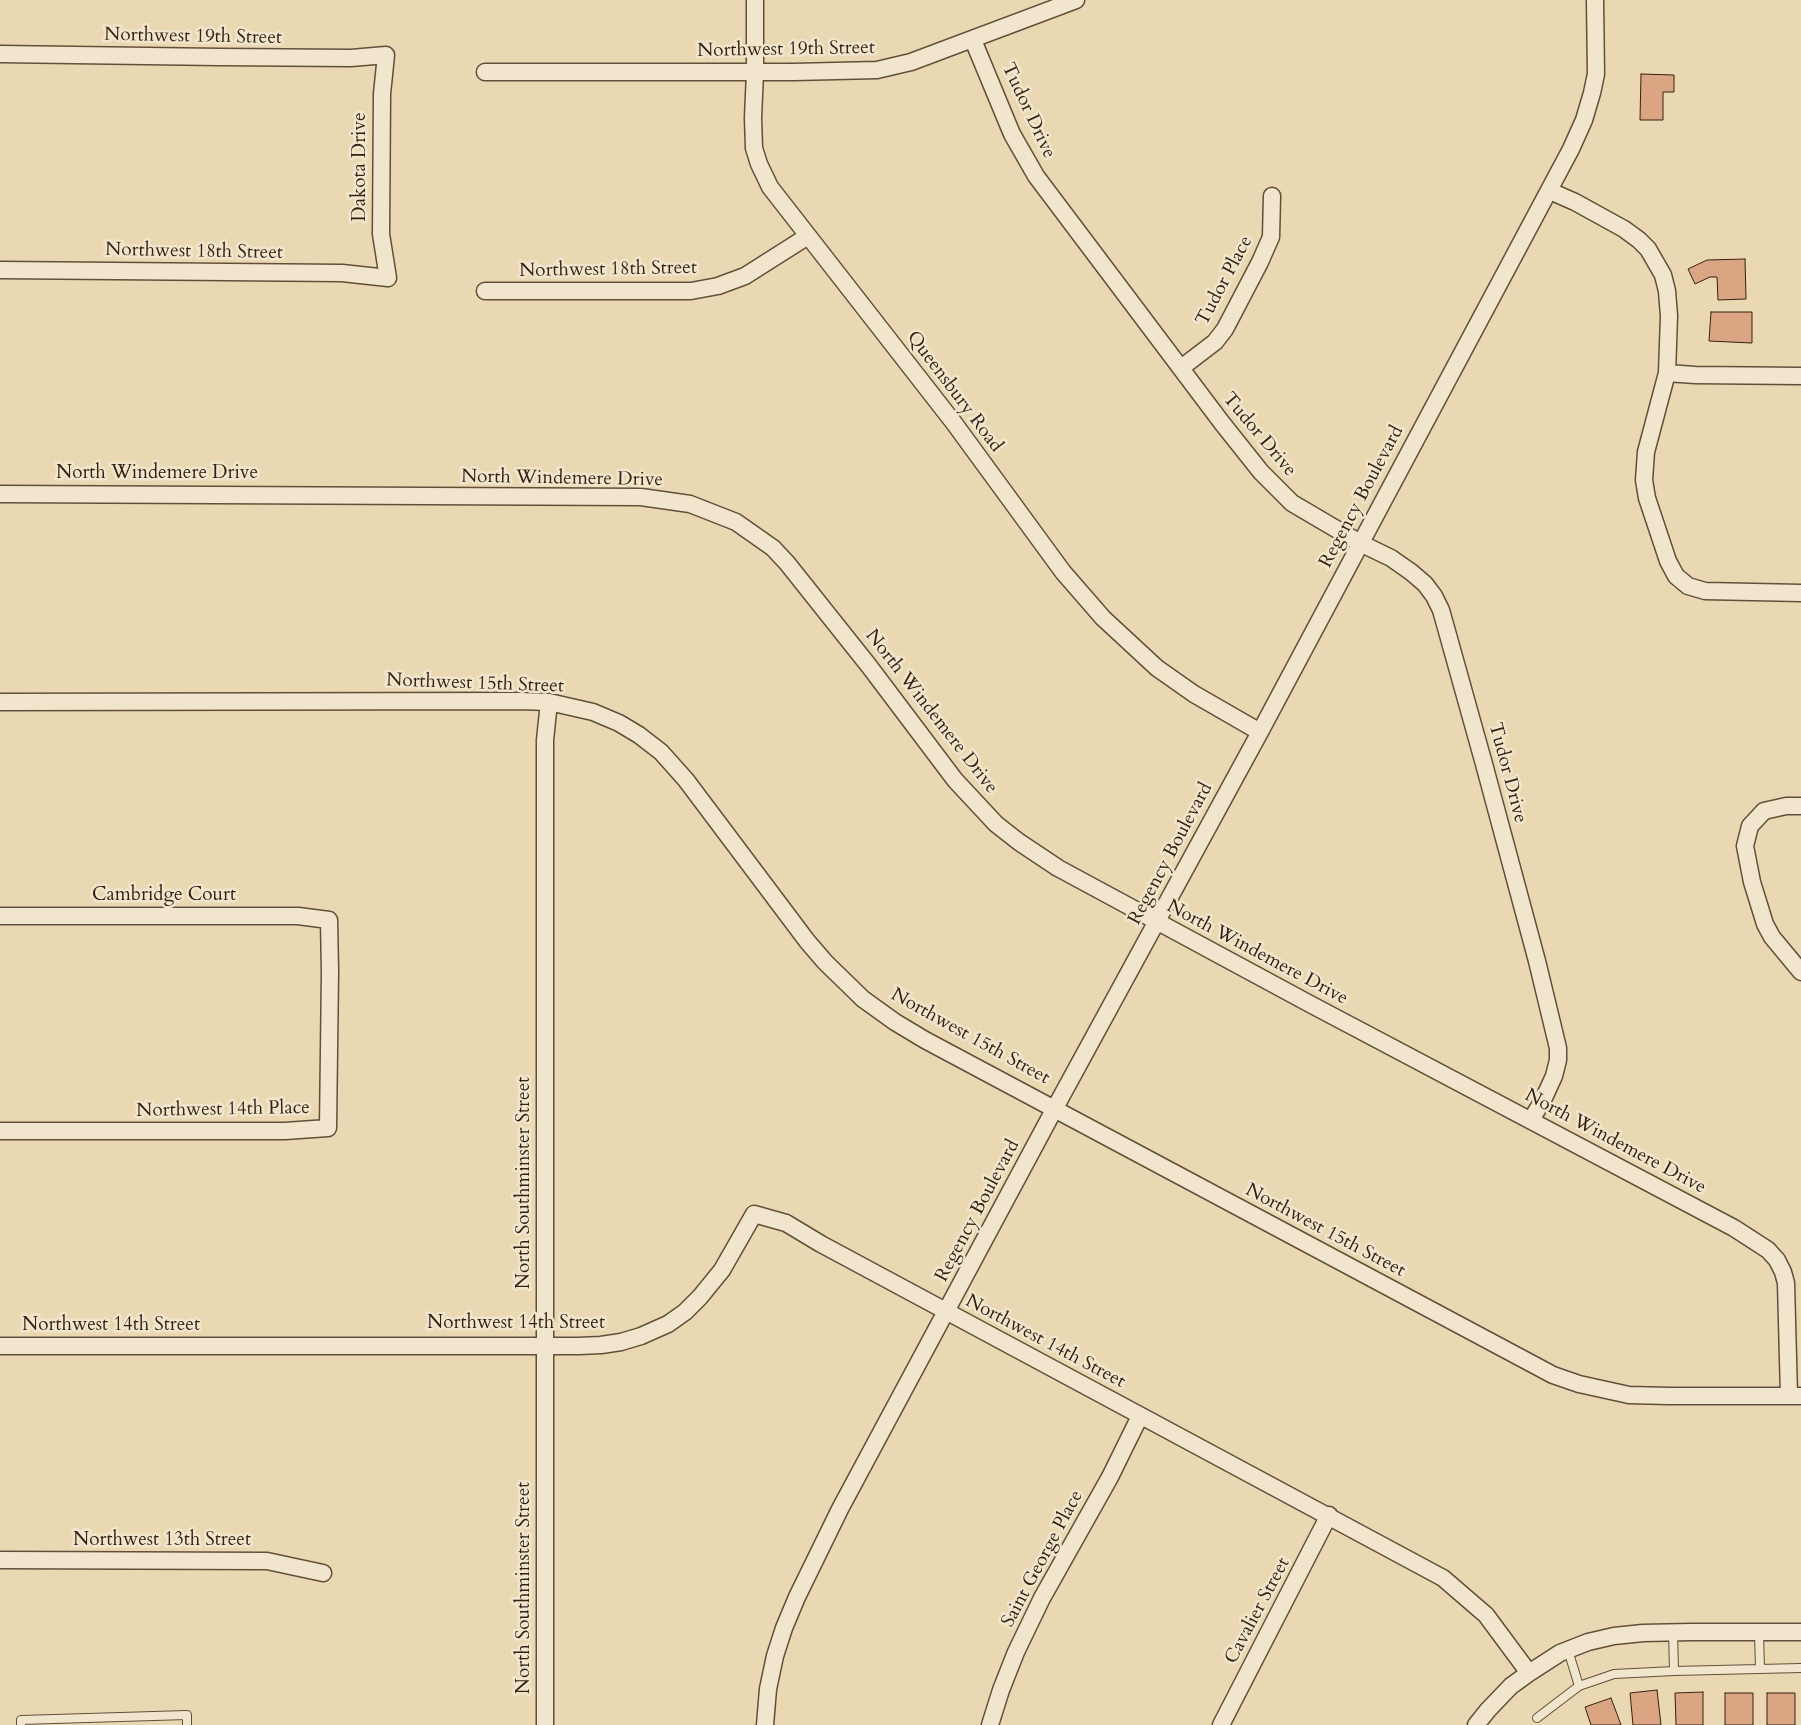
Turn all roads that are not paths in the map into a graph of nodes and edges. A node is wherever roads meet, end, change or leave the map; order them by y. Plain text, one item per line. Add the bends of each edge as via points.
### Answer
1 (755, 0) edge
2 (1076, 0) edge
3 (1595, 0) edge
4 (973, 40) junction
5 (0, 54) edge
6 (386, 55) joint
7 (485, 72) dead end
8 (755, 72) junction
9 (1550, 191) junction
10 (1272, 196) dead end
11 (808, 236) junction
12 (0, 270) edge
13 (388, 278) joint
14 (485, 291) dead end
15 (1181, 368) junction
16 (1667, 373) junction
17 (1801, 376) edge
18 (0, 494) edge
19 (1360, 543) junction
20 (1801, 593) edge
21 (0, 702) edge
22 (549, 702) junction
23 (1260, 732) junction
24 (1801, 806) edge
25 (0, 916) edge
26 (329, 920) joint
27 (1157, 922) junction
28 (1801, 972) edge
29 (1055, 1108) junction
30 (1530, 1120) junction
31 (0, 1131) edge
32 (947, 1312) junction
33 (545, 1344) junction
34 (0, 1346) edge
35 (1795, 1396) edge
36 (1140, 1416) junction
37 (1329, 1515) junction
38 (0, 1560) edge
39 (323, 1573) dead end
40 (1673, 1632) junction
41 (1759, 1632) junction
42 (1801, 1632) edge
43 (1568, 1650) junction
44 (1801, 1668) edge
45 (1760, 1670) junction
46 (1674, 1671) junction
47 (1529, 1673) junction
48 (1579, 1686) junction
49 (1537, 1718) dead end
50 (21, 1725) edge
51 (187, 1725) edge
52 (545, 1725) edge
53 (765, 1725) edge
54 (990, 1725) edge
55 (1221, 1725) edge
56 (1476, 1725) edge

1 - 8 street, Queensbury Road
2 - 4 street, Northwest 19th Street
3 - 9 street, Regency Boulevard via 1596,74 1592,93 1584,120
4 - 8 street, Northwest 19th Street via 911,62 877,70
4 - 15 street, Tudor Drive via 1006,120 1036,176
5 - 6 street, Northwest 19th Street via 229,58
6 - 13 street, Dakota Drive via 382,94 381,234
7 - 8 street, Northwest 19th Street
8 - 11 street, Queensbury Road via 754,148 759,164 770,187
9 - 16 street via 1624,229 1648,249 1657,262 1667,291
9 - 19 street, Regency Boulevard
10 - 15 street, Tudor Place via 1271,237 1260,262 1215,342
11 - 14 street, Northwest 18th Street via 745,276 692,291
11 - 23 street, Queensbury Road via 954,423 1063,572 1103,618 1157,668 1194,694
12 - 13 street, Northwest 18th Street via 342,274
15 - 19 street, Tudor Drive via 1276,488 1292,503
16 - 17 street
16 - 20 street via 1646,452 1644,480 1668,561 1676,576 1688,586 1705,591
18 - 27 street, North Windemere Drive via 641,497 690,504 716,513 753,533 787,563 954,780 996,824 1058,868
19 - 23 street, Regency Boulevard
19 - 30 street, Tudor Drive via 1411,572 1425,584 1441,610 1558,1048 1554,1076
21 - 22 street, Northwest 15th Street
22 - 29 street, Northwest 15th Street via 619,722 661,752 686,780 807,942 863,999 925,1040
22 - 33 street, North Southminster Street via 545,740
23 - 27 street, Regency Boulevard
24 - 28 street via 1764,811 1750,826 1745,846 1765,924
25 - 26 street, Cambridge Court via 298,916
26 - 31 street, Northwest 14th Place via 328,1128 285,1131
27 - 29 street, Regency Boulevard
27 - 30 street, North Windemere Drive
29 - 32 street, Regency Boulevard
29 - 35 street, Northwest 15th Street via 1553,1375 1629,1395
30 - 35 street, North Windemere Drive via 1734,1228 1768,1250 1783,1272 1786,1283
32 - 33 street, Northwest 14th Street via 786,1223 754,1214 711,1286 668,1324 622,1342
32 - 36 street, Northwest 14th Street
32 - 53 street, Regency Boulevard via 797,1597 775,1656
33 - 34 street, Northwest 14th Street
33 - 52 street, North Southminster Street
36 - 37 street, Northwest 14th Street
36 - 54 street, Saint George Place via 1038,1607 1010,1667
37 - 47 street, Northwest 14th Street via 1443,1578 1486,1615
37 - 55 street, Cavalier Street
38 - 39 street, Northwest 13th Street via 267,1561
40 - 41 street
40 - 43 street via 1614,1636
40 - 46 lane
41 - 42 street
41 - 45 lane
43 - 47 street
43 - 48 lane
44 - 45 lane
45 - 46 lane
46 - 48 lane via 1614,1674
47 - 56 street via 1511,1686
48 - 49 lane
50 - 51 lane via 21,1720 187,1716

